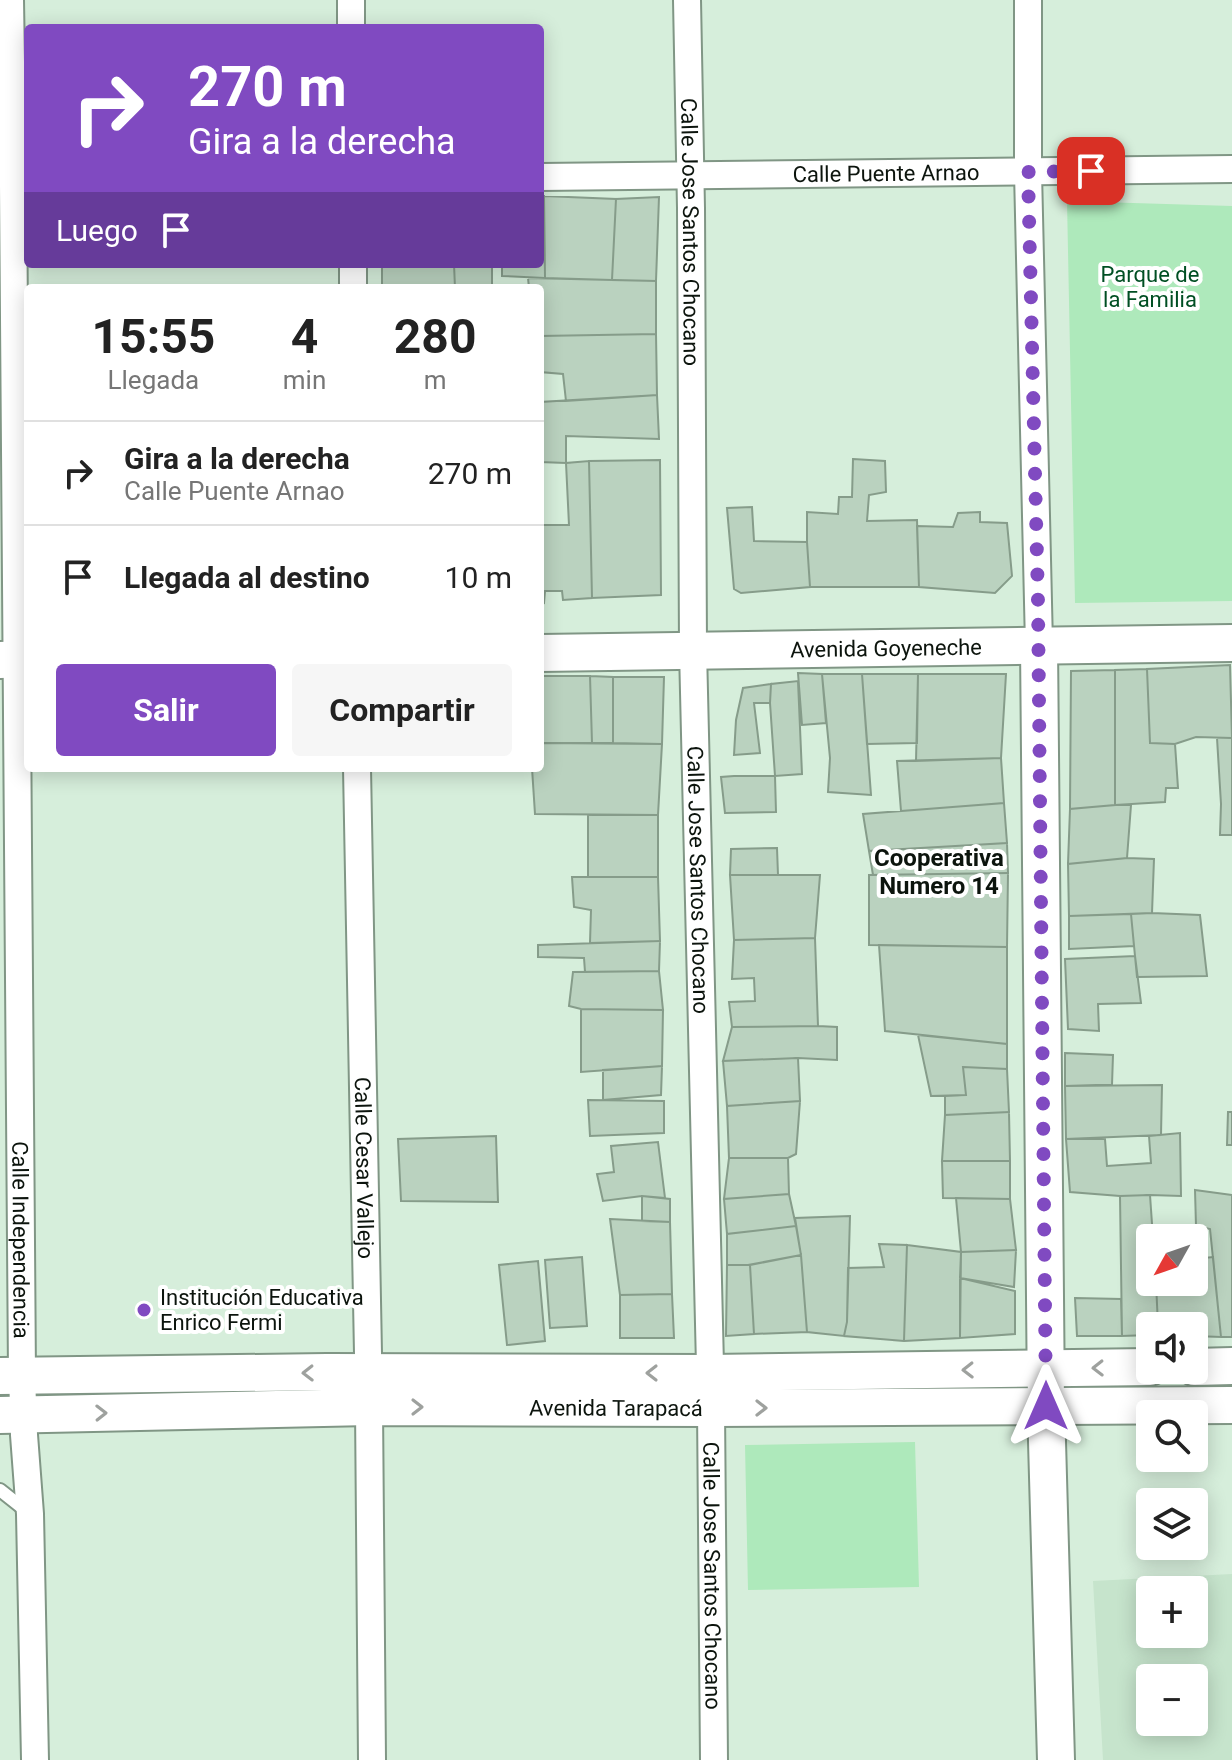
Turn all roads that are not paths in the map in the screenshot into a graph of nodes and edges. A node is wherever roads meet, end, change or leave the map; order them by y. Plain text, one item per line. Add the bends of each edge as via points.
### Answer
1 (10, 0) edge
2 (351, 0) edge
3 (687, 0) edge
4 (1028, 0) edge
5 (351, 24) edge
6 (1232, 169) edge
7 (1028, 172) junction
8 (691, 174) junction
9 (544, 177) edge
10 (14, 187) edge
11 (1232, 643) edge
12 (1039, 645) junction
13 (693, 650) junction
14 (544, 653) edge
15 (14, 659) edge
16 (357, 772) edge
17 (1232, 1366) edge
18 (1136, 1367) edge
19 (1208, 1367) edge
20 (1046, 1368) junction
21 (11, 1376) edge
22 (368, 1390) junction
23 (710, 1390) junction
24 (1232, 1405) edge
25 (1046, 1406) junction
26 (12, 1415) edge
27 (0, 1490) edge
28 (30, 1514) junction
29 (35, 1760) edge
30 (372, 1760) edge
31 (714, 1760) edge
32 (1056, 1760) edge

1 - 10 street, Calle Independencia
2 - 5 street
3 - 8 street, Calle Jose Santos Chocano
4 - 7 street
6 - 7 street, Calle Puente Arnao
7 - 8 street, Calle Puente Arnao
7 - 12 street
8 - 9 street, Calle Puente Arnao
8 - 13 street, Calle Jose Santos Chocano
10 - 15 street, Calle Independencia
11 - 12 street, Avenida Goyeneche
12 - 13 street, Avenida Goyeneche
12 - 20 street
13 - 14 street, Avenida Goyeneche
13 - 23 street, Calle Jose Santos Chocano
15 - 21 street, Calle Independencia
16 - 22 street, Calle Cesar Vallejo
17 - 19 street
18 -> 20 street, Avenida Tarapacá
20 -> 23 street, Avenida Tarapacá
20 - 25 street
22 -> 21 street, Avenida Tarapacá
21 - 26 street, Calle Independencia
22 - 23 street, Avenida Tarapacá
26 -> 22 street, Avenida Tarapacá
22 - 30 street, Calle Cesar Vallejo
23 -> 25 street, Avenida Tarapacá
23 - 31 street, Calle Jose Santos Chocano
24 - 25 street, Avenida Tarapacá
25 - 32 street
26 - 28 street, Calle Independencia
27 - 28 lane
28 - 29 street, Calle Independencia

